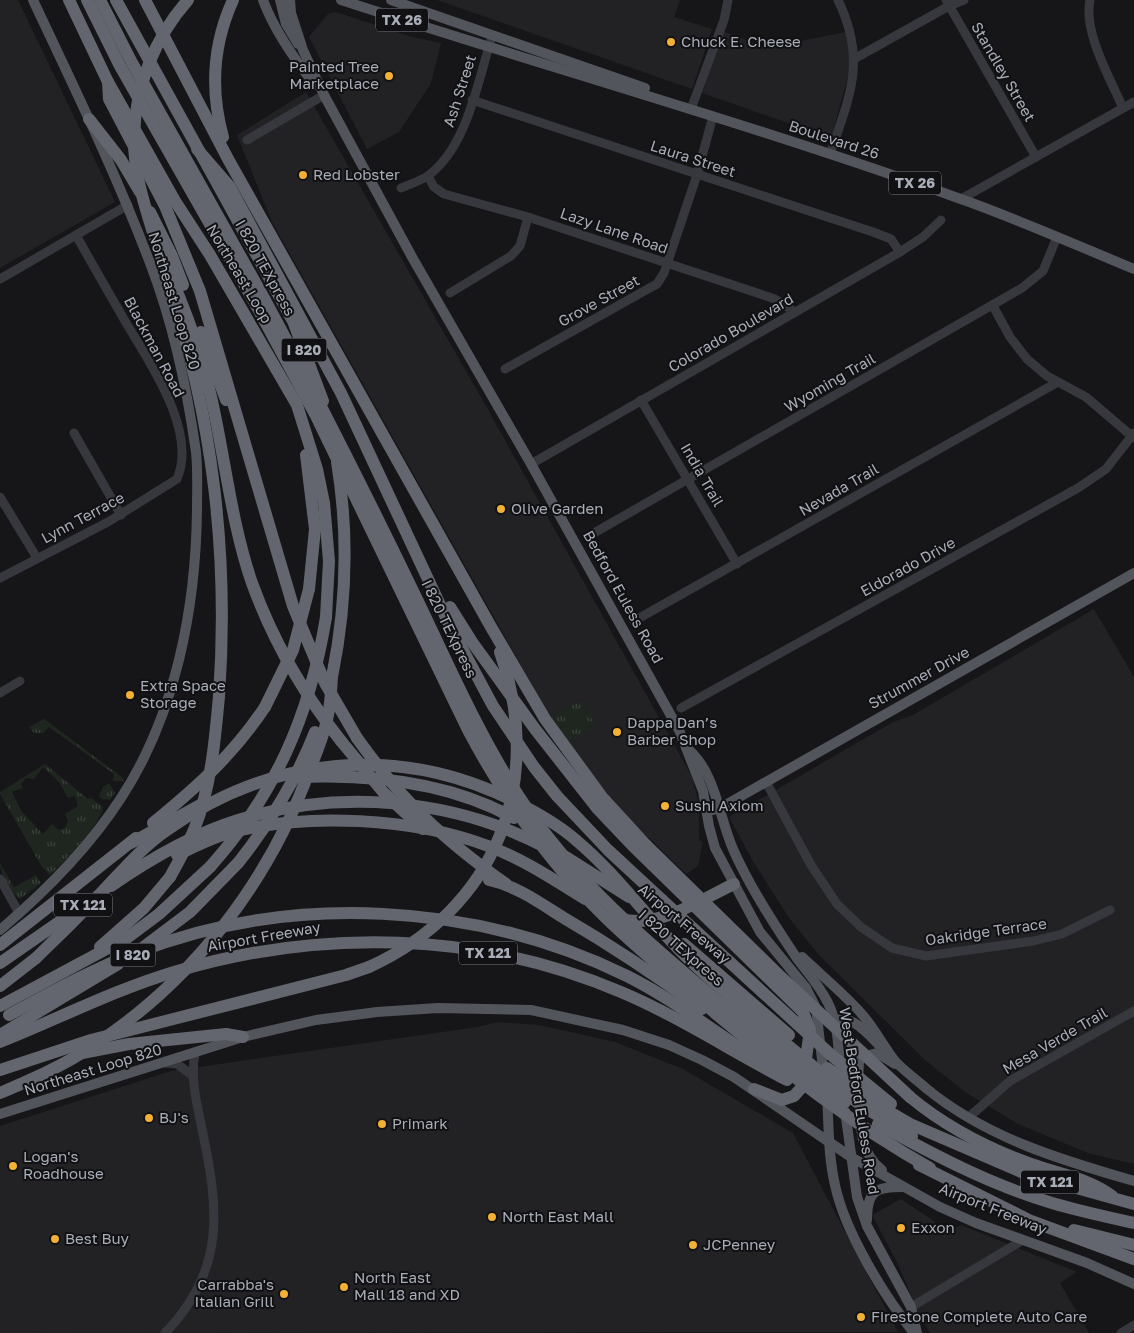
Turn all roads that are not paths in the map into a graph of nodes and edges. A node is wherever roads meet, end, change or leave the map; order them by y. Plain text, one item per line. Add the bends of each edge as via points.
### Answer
1 (33, 0) edge
2 (68, 0) edge
3 (87, 0) edge
4 (100, 0) edge
5 (116, 0) edge
6 (145, 0) edge
7 (188, 0) edge
8 (233, 0) edge
9 (254, 0) edge
10 (263, 0) edge
11 (280, 0) edge
12 (290, 0) edge
13 (298, 0) edge
14 (341, 0) edge
15 (391, 0) edge
16 (728, 0) edge
17 (838, 0) edge
18 (964, 0) edge
19 (1090, 0) edge
20 (948, 3) edge
21 (268, 12) junction
22 (293, 20) junction
23 (493, 34) junction
24 (489, 47) junction
25 (303, 50) junction
26 (854, 59) junction
27 (108, 82) junction
28 (324, 95) junction
29 (472, 100) junction
30 (1134, 102) edge
31 (1122, 108) junction
32 (691, 109) junction
33 (713, 116) junction
34 (89, 119) junction
35 (247, 140) dead end
36 (197, 149) junction
37 (830, 154) junction
38 (1036, 157) junction
39 (228, 159) junction
40 (697, 175) junction
41 (428, 176) junction
42 (401, 188) dead end
43 (961, 199) junction
44 (128, 205) junction
45 (528, 217) junction
46 (941, 220) dead end
47 (76, 235) junction
48 (1057, 237) junction
49 (159, 252) junction
50 (900, 252) junction
51 (667, 264) junction
52 (1134, 269) edge
53 (0, 279) edge
54 (450, 293) dead end
55 (260, 302) junction
56 (993, 306) junction
57 (795, 312) junction
58 (505, 369) dead end
59 (1058, 382) junction
60 (641, 400) junction
61 (297, 404) junction
62 (74, 433) dead end
63 (1133, 435) edge
64 (248, 453) junction
65 (531, 464) junction
66 (177, 479) joint
67 (689, 480) junction
68 (0, 497) edge
69 (121, 515) junction
70 (594, 532) dead end
71 (36, 558) junction
72 (418, 558) junction
73 (737, 564) junction
74 (1134, 572) edge
75 (0, 578) edge
76 (634, 621) dead end
77 (491, 627) junction
78 (332, 677) junction
79 (20, 681) dead end
80 (0, 692) edge
81 (681, 708) dead end
82 (689, 750) junction
83 (766, 782) junction
84 (718, 808) junction
85 (707, 812) junction
86 (131, 843) junction
87 (578, 864) junction
88 (0, 879) edge
89 (749, 880) junction
90 (116, 882) junction
91 (506, 884) junction
92 (734, 884) junction
93 (693, 903) junction
94 (1110, 910) dead end
95 (20, 913) junction
96 (0, 930) edge
97 (785, 941) junction
98 (0, 945) edge
99 (0, 962) edge
100 (79, 965) junction
101 (0, 986) edge
102 (1134, 1011) edge
103 (3, 1013) edge
104 (834, 1019) junction
105 (820, 1025) junction
106 (0, 1035) edge
107 (244, 1037) junction
108 (0, 1042) edge
109 (195, 1054) junction
110 (896, 1061) junction
111 (165, 1063) junction
112 (0, 1070) edge
113 (905, 1070) junction
114 (0, 1075) edge
115 (192, 1075) junction
116 (787, 1080) junction
117 (754, 1090) junction
118 (809, 1090) junction
119 (0, 1093) edge
120 (889, 1107) junction
121 (0, 1114) edge
122 (969, 1117) junction
123 (830, 1138) junction
124 (921, 1148) junction
125 (851, 1157) junction
126 (1134, 1181) edge
127 (905, 1187) junction
128 (1118, 1200) junction
129 (1134, 1204) edge
130 (1134, 1223) edge
131 (867, 1226) junction
132 (1023, 1240) junction
133 (1134, 1245) edge
134 (1134, 1259) edge
135 (1134, 1284) edge
136 (911, 1307) junction
137 (1134, 1325) edge
138 (165, 1333) edge
139 (916, 1333) edge
140 (1121, 1333) edge

1 - 34 main road, Northeast Loop 820
2 - 27 highway, Northeast Loop / I 820
3 - 55 highway, I 820 TEXpress via 120,66
4 - 55 highway, I 820 TEXpress
5 - 36 highway, Northeast Loop
6 - 39 highway
7 - 49 highway, bridge via 170,22 156,48 140,90 134,137 146,210
8 - 39 highway via 217,47 214,83 219,124
9 - 21 main road
10 - 21 main road, Bedford Euless Road
11 - 25 main road via 288,31
12 - 22 main road, Bedford Euless Road
13 - 22 main road
14 - 24 main road, Boulevard 26 / TX 26
15 - 23 main road, Boulevard 26 / TX 26
16 - 32 street via 724,20
17 - 26 street via 853,40
18 - 20 street
19 - 31 street via 1087,12 1090,30
20 - 26 street
20 - 38 street, Standley Street
21 - 28 main road, Bedford Euless Road via 302,68
22 - 25 main road, Bedford Euless Road
23 - 24 street, Ash Street
23 - 32 main road, Boulevard 26 / TX 26 via 642,87
24 - 29 street, Ash Street
24 - 32 main road, Boulevard 26 / TX 26
25 - 28 main road, Bedford Euless Road
26 - 37 street via 848,100
27 - 61 highway, Northeast Loop / I 820
27 - 64 highway via 109,99 165,206 200,291
28 - 35 street
28 - 65 main road, Bedford Euless Road
29 - 40 street, Laura Street
29 - 41 street, Ash Street via 458,141
30 - 31 street
31 - 38 street
32 - 33 main road, Boulevard 26 / TX 26
33 - 37 main road, Boulevard 26 / TX 26
33 - 40 street, Grove Street
34 - 44 main road, Northeast Loop 820
34 - 64 highway via 121,160 172,256
36 - 72 highway via 230,187 323,359
36 - 78 highway, Northeast Loop / I 820 via 293,321 334,441 346,536 344,608
37 - 43 main road, Boulevard 26 / TX 26
38 - 43 street
39 - 77 highway
40 - 50 street, Laura Street via 873,232 891,239
40 - 51 street, Grove Street
41 - 42 street, Ash Street
41 - 45 street, Lazy Lane Road via 434,187 444,194
43 - 48 main road, Boulevard 26 / TX 26
44 - 47 street
44 - 95 main road, Northeast Loop 820 via 175,345 196,454 197,538 189,612 172,689 155,732 125,791 75,858
45 - 51 street, Lazy Lane Road
45 - 54 street via 520,246 511,256
46 - 50 street, Colorado Boulevard
47 - 53 street
47 - 66 street, Blackman Road via 165,391 179,436 182,462
48 - 52 main road, Boulevard 26 / TX 26
48 - 56 street, Wyoming Trail via 1043,272
49 - 91 highway, bridge via 174,282 198,348 216,418 236,525 252,582 283,655 317,710 384,793 478,872 489,880
49 - 100 highway, bridge via 198,386 215,499 222,598 221,668 212,761 194,828 170,877 144,908
50 - 57 street, Colorado Boulevard
51 - 57 street, Lazy Lane Road via 775,299
51 - 58 street, Grove Street via 661,279 646,290
55 - 118 highway, I 820 TEXpress, bridge via 468,730 533,835 619,930
55 - 124 highway, I 820 TEXpress, bridge via 325,411 477,724 540,826 606,903 696,982 810,1078 878,1124
56 - 59 street via 1027,359
56 - 67 street, Wyoming Trail
57 - 60 street, Colorado Boulevard
59 - 63 street via 1086,397
59 - 73 street, Nevada Trail
60 - 65 street, Colorado Boulevard
60 - 67 street, India Trail
61 - 86 highway, bridge via 315,529 309,589 293,650 265,707 221,765
61 - 100 highway, Northeast Loop / I 820, bridge via 324,503 329,561 326,617 312,688 292,743 258,807 210,867 159,914 127,938
62 - 69 street
63 - 81 street, Eldorado Drive via 1106,468 1078,488
64 - 91 highway, bridge via 293,606 325,683 357,738 379,769 424,820
65 - 82 main road, Bedford Euless Road
66 - 69 street, Lynn Terrace
67 - 70 street, Wyoming Trail
67 - 73 street, India Trail
68 - 71 street
69 - 71 street, Lynn Terrace
71 - 75 street, Lynn Terrace
72 - 93 highway via 428,566 472,642 568,772 635,848
72 - 120 highway, bridge via 492,706 518,745 582,824
73 - 76 street, Nevada Trail
74 - 83 main road, Strummer Drive
77 - 112 highway, bridge via 515,707 518,757 513,796 488,860 450,911 401,951 369,967 91,1040
77 - 128 highway, bridge via 545,719 602,797 646,845 781,977 910,1097 944,1122 985,1145 1044,1169 1098,1185
78 - 106 highway, I 820, bridge via 324,708 296,776 269,822 238,863 190,912 152,942
78 - 119 highway, bridge via 328,716 299,798 252,886 227,921 173,981 118,1028 63,1064
79 - 80 street
82 - 84 main road, West Bedford Euless Road via 697,757 707,776
82 - 85 main road, Bedford Euless Road
83 - 84 main road, Strummer Drive
83 - 94 street, Oakridge Terrace via 837,904 861,927 892,948 926,956 1033,941 1062,934
84 - 85 main road, Strummer Drive
84 - 89 main road, West Bedford Euless Road
85 - 92 main road, Bedford Euless Road via 715,848
86 - 87 highway via 184,812 238,790 296,777 354,776 431,788 481,802 550,837
86 - 98 highway
87 - 90 highway, Airport Freeway / TX 121 via 527,837 460,815 381,802 342,802 304,805 238,820 177,845
87 - 120 highway, Airport Freeway / TX 121, bridge via 645,909 825,1066
88 - 95 street
89 - 92 main road
89 - 97 main road, West Bedford Euless Road
90 - 93 highway via 124,883 177,855 228,834 278,824 355,822 438,832 489,846 626,920 640,922 665,917
90 - 99 highway, Airport Freeway / TX 121
91 - 116 highway via 632,959 712,1016
92 - 93 highway
92 - 105 main road, Bedford Euless Road via 771,948 806,988
93 - 117 highway via 803,1012 810,1030 802,1087 794,1096 782,1100
95 - 96 main road, Northeast Loop 820
97 - 104 main road, West Bedford Euless Road via 829,1004
97 - 110 main road via 856,1007
100 - 103 highway, Northeast Loop / I 820
101 - 124 highway, bridge via 36,958 148,845 196,810 238,789 319,767 372,764 422,769 491,789 542,814 576,839 604,864 650,920 694,965 836,1086 912,1136
102 - 122 street, Mesa Verde Trail via 1010,1081
103 - 118 highway, bridge via 136,952 204,931 254,921 318,914 397,914 488,928 535,940 598,963 656,992 770,1068
104 - 105 main road
104 - 110 main road via 846,1018 854,1022
104 - 125 main road, West Bedford Euless Road
105 - 123 main road, Bedford Euless Road
107 - 109 main road, Airport Freeway
107 - 114 highway via 226,1034 128,1044 47,1061
107 - 117 main road, Airport Freeway via 316,1020 377,1012 438,1008 531,1010 623,1030 669,1045
108 - 116 highway, Airport Freeway / TX 121 via 128,988 209,962 323,942 404,942 482,951 586,979 654,1008
109 - 111 main road, Northeast Loop 820
109 - 115 street
110 - 113 main road
111 - 115 street via 177,1064
111 - 121 main road, Northeast Loop 820
113 - 122 main road via 940,1099
113 - 127 main road via 877,1053 868,1054 859,1062 858,1089 867,1155
115 - 138 street via 212,1196 212,1246 208,1266 191,1304
116 - 134 highway, Airport Freeway / TX 121, bridge via 912,1162 1031,1221
117 - 123 main road, Airport Freeway
118 - 133 highway, bridge via 883,1142 972,1190 1058,1225
120 - 128 highway, TX 121 via 984,1158 1026,1174
122 - 126 main road via 1035,1150
123 - 125 main road, Airport Freeway
123 - 139 main road, West Bedford Euless Road via 834,1183 844,1214 899,1314
124 - 130 highway, I 820 TEXpress via 1025,1194
125 - 127 main road, Airport Freeway
125 - 131 main road, West Bedford Euless Road via 857,1197
127 - 131 main road via 882,1187 871,1195
127 - 132 main road, Airport Freeway via 940,1207
128 - 129 highway, TX 121
131 - 136 main road, West Bedford Euless Road
132 - 135 main road, Airport Freeway
132 - 136 street
136 - 139 main road, West Bedford Euless Road
137 - 140 street

